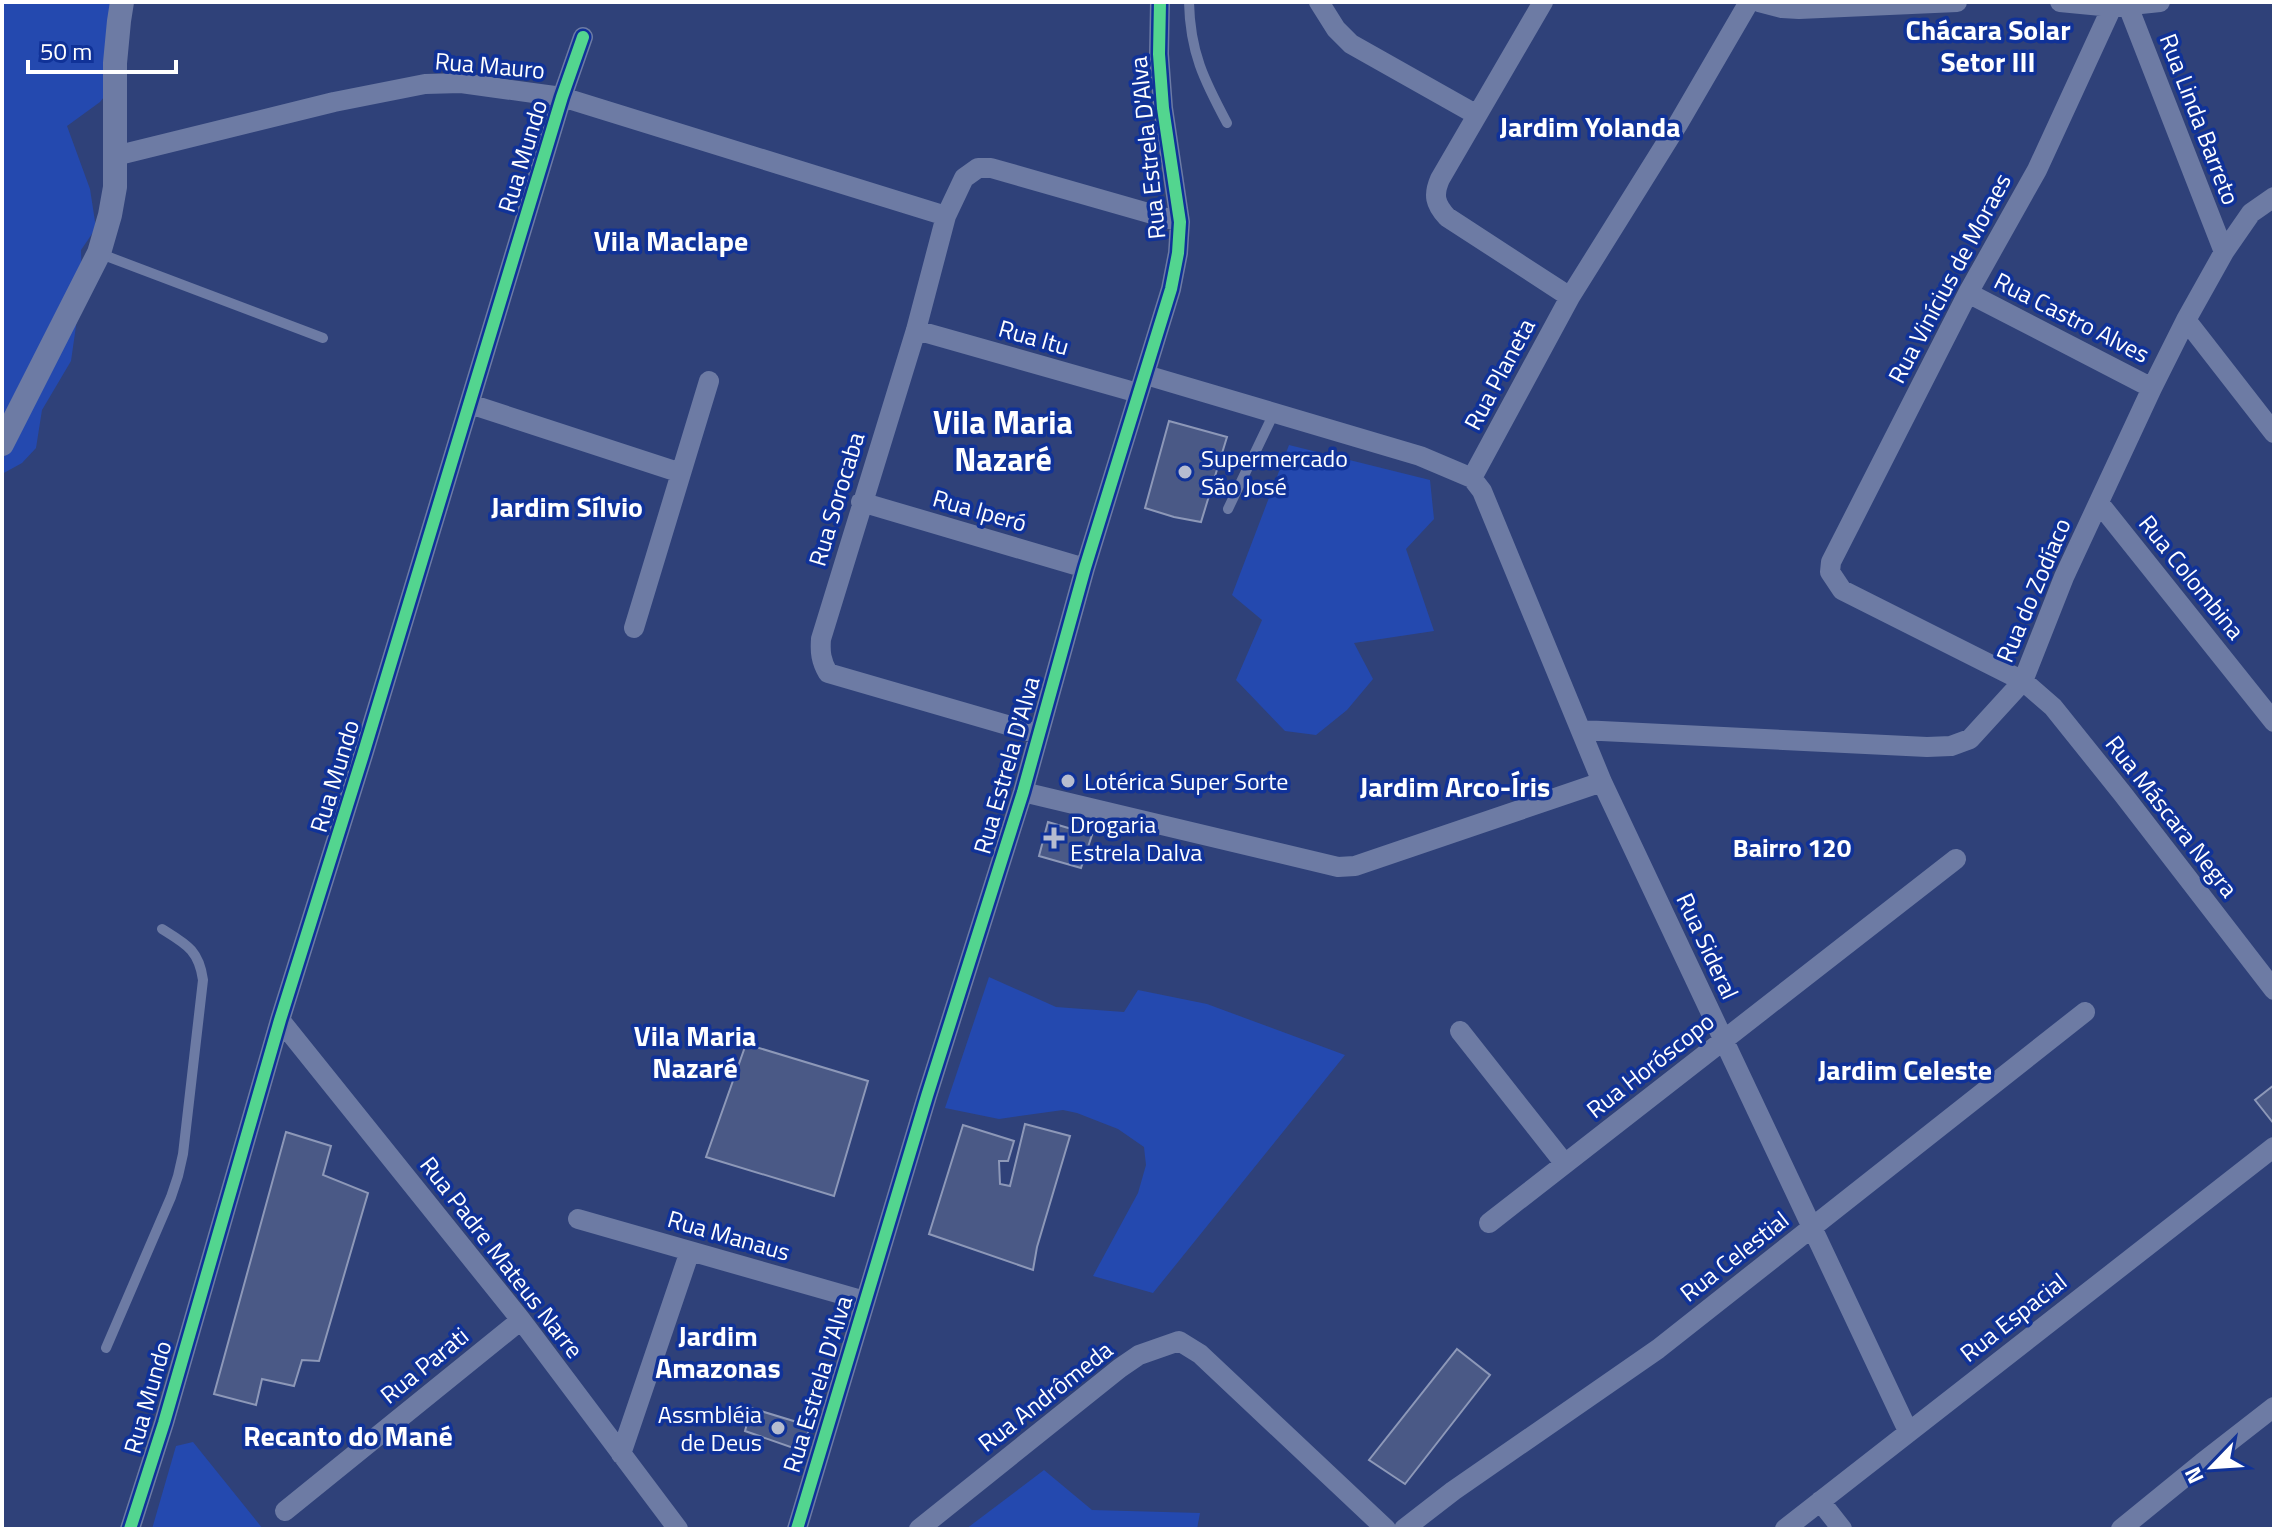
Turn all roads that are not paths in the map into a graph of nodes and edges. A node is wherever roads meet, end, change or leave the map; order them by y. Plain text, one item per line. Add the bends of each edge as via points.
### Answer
1 (122, 2) edge
2 (1160, 2) edge
3 (1189, 2) edge
4 (1319, 2) edge
5 (1543, 2) edge
6 (1749, 2) edge
7 (1759, 2) edge
8 (1957, 2) edge
9 (2060, 2) edge
10 (2160, 2) edge
11 (2120, 6) junction
12 (583, 37) dead end
13 (562, 97) junction
14 (1477, 115) junction
15 (1227, 123) dead end
16 (115, 156) junction
17 (2274, 197) edge
18 (946, 216) junction
19 (1180, 222) junction
20 (2224, 252) junction
21 (99, 253) junction
22 (1968, 293) junction
23 (1570, 297) junction
24 (2186, 320) junction
25 (916, 330) junction
26 (323, 338) dead end
27 (709, 381) dead end
28 (1142, 384) junction
29 (2152, 388) junction
30 (470, 404) junction
31 (1274, 413) junction
32 (2274, 433) edge
33 (2, 444) edge
34 (681, 473) junction
35 (1472, 478) junction
36 (861, 502) junction
37 (2099, 503) junction
38 (1228, 509) dead end
39 (1085, 568) junction
40 (1830, 572) joint
41 (634, 628) dead end
42 (2023, 681) junction
43 (2274, 722) edge
44 (1581, 730) junction
45 (1038, 734) junction
46 (1602, 782) junction
47 (1023, 792) junction
48 (1956, 859) dead end
49 (162, 929) dead end
50 (2274, 990) edge
51 (2085, 1012) dead end
52 (280, 1020) junction
53 (1460, 1031) dead end
54 (1724, 1040) junction
55 (2271, 1153) edge
56 (1565, 1164) junction
57 (578, 1219) dead end
58 (1489, 1223) dead end
59 (1812, 1228) junction
60 (690, 1251) junction
61 (865, 1301) junction
62 (521, 1320) junction
63 (106, 1348) dead end
64 (2274, 1407) edge
65 (1908, 1431) junction
66 (621, 1454) junction
67 (1820, 1501) junction
68 (285, 1511) dead end
69 (130, 1529) edge
70 (678, 1529) edge
71 (797, 1529) edge
72 (919, 1529) edge
73 (1386, 1529) edge
74 (1404, 1529) edge
75 (1785, 1529) edge
76 (1842, 1529) edge
77 (2121, 1529) edge

1 - 16 street via 115,63
2 - 19 street, Rua Estrela D'Alva via 1163,108
3 - 15 lane via 1198,65
4 - 14 street via 1351,44
5 - 14 street
6 - 23 street, Rua Planeta
7 - 8 street via 1799,9
9 - 11 street
10 - 11 street
11 - 20 street, Rua Linda Barreto
11 - 22 street, Rua Vinícius de Moraes
12 - 13 street, Rua Mundo
13 - 16 street, Rua Mauro via 461,83 425,84
13 - 18 street, Rua Mauro
13 - 30 street, Rua Mundo
14 - 23 street via 1440,179 1436,201 1447,217
16 - 21 street via 115,187
17 - 20 street, Rua do Zodíaco via 2251,213
18 - 19 street, Rua Sorocaba via 964,178 978,168 991,168
18 - 25 street, Rua Sorocaba
19 - 28 street, Rua Estrela D'Alva via 1171,289
20 - 24 street, Rua do Zodíaco
21 - 26 lane
21 - 33 street
22 - 29 street, Rua Castro Alves
22 - 40 street, Rua Vinícius de Moraes
23 - 35 street, Rua Planeta
24 - 29 street, Rua do Zodíaco
24 - 32 street
25 - 28 street, Rua Itu
25 - 36 street, Rua Sorocaba
27 - 34 street
28 - 31 street
28 - 39 street, Rua Estrela D'Alva
29 - 37 street, Rua do Zodíaco
30 - 34 street
30 - 52 street, Rua Mundo
31 - 35 street via 1420,456
31 - 38 lane
34 - 41 street
35 - 44 street, Rua Sideral via 1482,491
36 - 39 street, Rua Iperó
36 - 45 street, Rua Sorocaba via 821,639 828,673
37 - 42 street, Rua do Zodíaco
37 - 43 street, Rua Colombina
39 - 45 street, Rua Estrela D'Alva
40 - 42 street, Rua Máscara Negra via 1842,590
42 - 44 street, Rua do Zodíaco via 1970,739 1951,746
42 - 50 street, Rua Máscara Negra via 2053,707
44 - 46 street, Rua Sideral
45 - 47 street, Rua Estrela D'Alva
46 - 47 street via 1355,866 1338,867
46 - 54 street, Rua Sideral
47 - 61 street, Rua Estrela D'Alva
48 - 54 street, Rua Horóscopo
49 - 63 lane via 195,952 203,980 183,1154 171,1197
51 - 59 street, Rua Celestial
52 - 62 street, Rua Padre Mateus Narre
52 - 69 street, Rua Mundo
53 - 56 street
54 - 56 street, Rua Horóscopo
54 - 59 street, Rua Sideral
55 - 65 street, Rua Espacial
56 - 58 street, Rua Horóscopo
57 - 60 street, Rua Manaus
59 - 65 street, Rua Sideral
59 - 74 street, Rua Celestial via 1658,1349
60 - 61 street, Rua Manaus
60 - 66 street
61 - 71 street, Rua Estrela D'Alva
62 - 66 street, Rua Padre Mateus Narre
62 - 68 street, Rua Parati
64 - 77 street
65 - 67 street, Rua Espacial
66 - 70 street, Rua Padre Mateus Narre
67 - 75 street, Rua Espacial
67 - 76 street
72 - 73 street, Rua Andrômeda via 1120,1368 1179,1341 1200,1354

